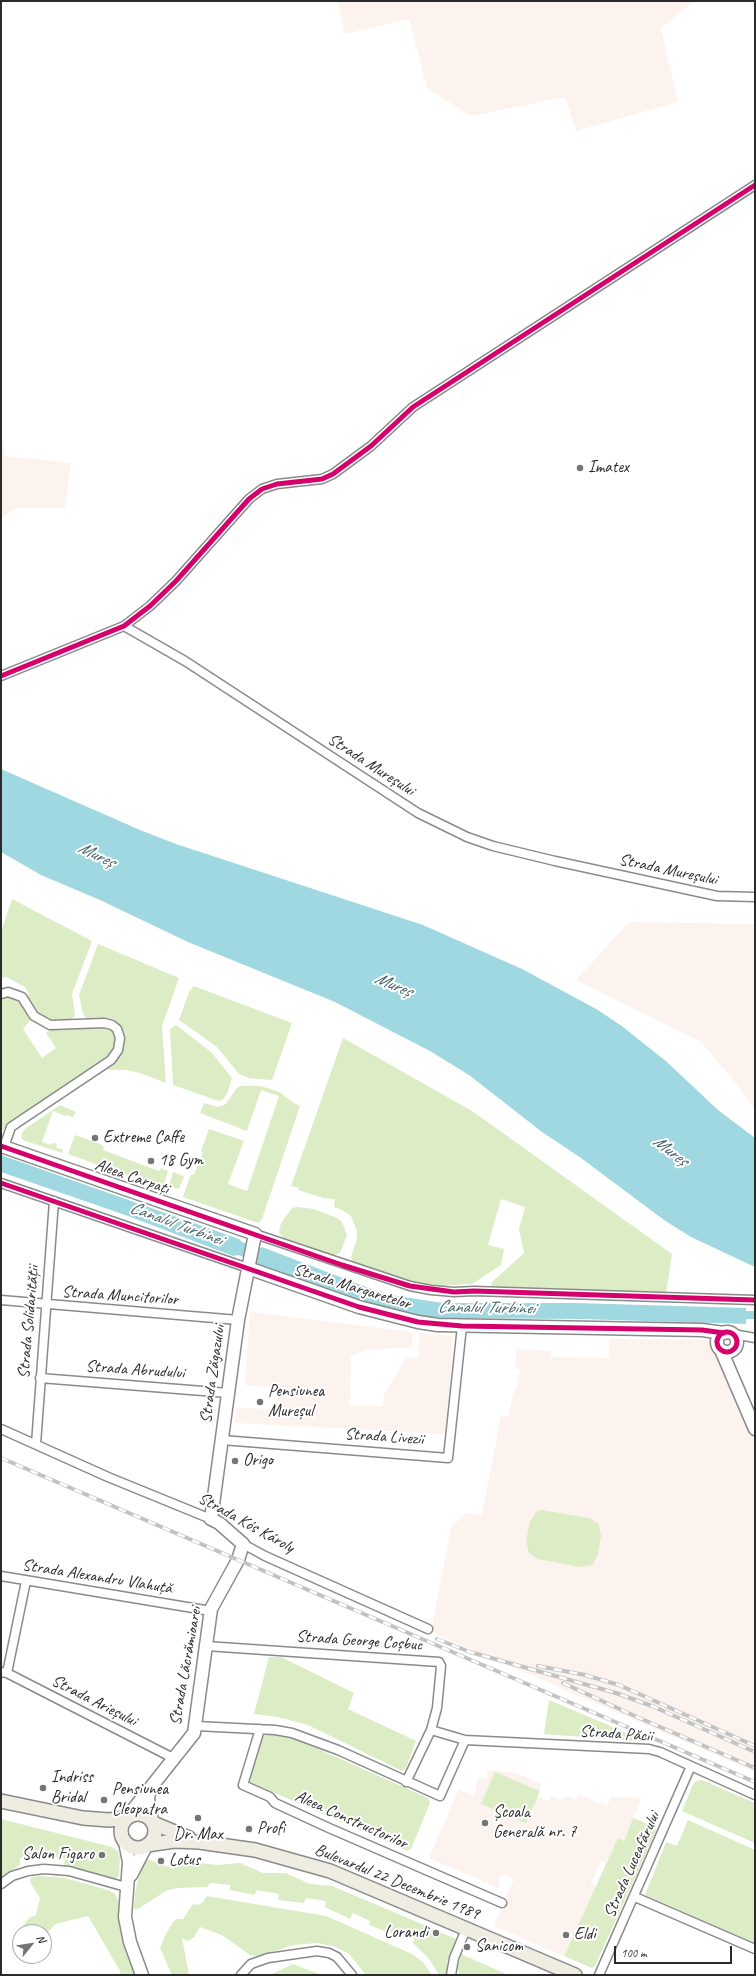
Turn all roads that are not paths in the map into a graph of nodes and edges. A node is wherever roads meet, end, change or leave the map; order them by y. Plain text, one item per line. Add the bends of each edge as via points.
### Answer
1 (755, 185) edge
2 (124, 626) junction
3 (1, 676) edge
4 (755, 897) edge
5 (1, 994) edge
6 (3, 1146) edge
7 (1, 1183) edge
8 (54, 1202) junction
9 (254, 1238) junction
10 (248, 1264) junction
11 (1, 1300) edge
12 (754, 1300) edge
13 (46, 1305) junction
14 (238, 1320) junction
15 (462, 1326) junction
16 (731, 1339) edge
17 (40, 1378) junction
18 (228, 1392) junction
19 (1, 1429) edge
20 (755, 1429) edge
21 (222, 1440) junction
22 (36, 1444) junction
23 (211, 1519) junction
24 (243, 1544) junction
25 (1, 1576) edge
26 (26, 1581) junction
27 (211, 1611) junction
28 (428, 1629) dead end
29 (206, 1646) junction
30 (4, 1673) edge
31 (196, 1726) junction
32 (260, 1729) junction
33 (432, 1730) junction
34 (465, 1740) junction
35 (173, 1758) junction
36 (691, 1766) junction
37 (406, 1782) junction
38 (150, 1787) junction
39 (755, 1795) edge
40 (1, 1801) edge
41 (127, 1817) junction
42 (83, 1818) junction
43 (153, 1822) junction
44 (124, 1841) junction
45 (198, 1842) junction
46 (147, 1845) junction
47 (1, 1884) edge
48 (126, 1887) junction
49 (635, 1897) junction
50 (502, 1903) dead end
51 (466, 1929) junction
52 (755, 1949) edge
53 (142, 1975) edge
54 (241, 1975) edge
55 (352, 1975) edge
56 (451, 1975) edge
57 (575, 1975) edge
58 (600, 1975) edge

1 - 2 street via 413,407 371,446 333,474 322,479 277,484 262,489 171,586
2 - 3 street
2 - 4 street, Strada Mureșului via 185,661 418,813 467,837 555,861 717,896
5 - 6 street via 8,992 22,997 34,1016 50,1026 104,1023 117,1029 120,1038 118,1050 110,1060 11,1127
6 - 9 street, Aleea Carpați
7 - 8 street, Strada Margaretelor
8 - 10 street, Strada Margaretelor
8 - 13 street, Strada Solidarității
9 - 10 street, Strada Zăgazului
9 - 12 street via 410,1286 431,1290
10 - 14 street, Strada Zăgazului
10 - 15 street, Strada Margaretelor via 359,1307 418,1322
11 - 13 street, Strada Muncitorilor
13 - 14 street, Strada Muncitorilor
13 - 17 street, Strada Solidarității
14 - 18 street, Strada Zăgazului
15 - 16 street, Strada Margaretelor
15 - 21 street, Strada Livezii via 448,1458
16 - 20 street via 731,1373
17 - 18 street, Strada Abrudului
17 - 22 street, Strada Solidarității
18 - 21 street, Strada Zăgazului
19 - 22 street, Strada Kós Károly
21 - 23 street, Strada Zăgazului
22 - 23 street, Strada Kós Károly
23 - 24 street, Strada Kós Károly
24 - 27 street, Strada Lăcrămioarei via 238,1560
24 - 28 street, Strada Kós Károly
25 - 26 street, Strada Alexandru Vlahuță
26 - 27 street, Strada Alexandru Vlahuță
26 - 30 street
27 - 29 street, Strada Lăcrămioarei
29 - 31 street, Strada Lăcrămioarei
29 - 33 street, Strada George Coșbuc via 437,1661 441,1666
30 - 35 street, Strada Arieșului
31 - 32 street
31 - 35 street, Strada Lăcrămioarei via 186,1745
32 - 37 street via 287,1732 307,1738
32 - 50 street, Aleea Constructorilor via 243,1784 270,1797 275,1803
33 - 34 street
33 - 37 street, Strada George Coșbuc
34 - 36 street, Strada Păcii via 649,1749
34 - 37 street via 440,1796
35 - 38 street, Strada Lăcrămioarei
36 - 39 street, Strada Păcii
36 - 49 street, Strada Luceafărului
38 - 41 street, Strada Lăcrămioarei
38 - 43 street via 148,1799
40 - 42 main road
41 - 42 main road, Bulevardul 22 Decembrie 1989 via 109,1820
41 - 43 main road, Bulevardul 22 Decembrie 1989 via 141,1814
41 - 44 main road via 120,1830
42 - 44 main road, Bulevardul 22 Decembrie 1989 via 107,1829
43 - 45 main road, Bulevardul 22 Decembrie 1989
43 - 46 main road via 153,1838
44 - 46 main road, Bulevardul 22 Decembrie 1989 via 134,1848
44 - 48 street via 129,1862
45 - 46 main road, Bulevardul 22 Decembrie 1989 via 174,1841
45 - 51 main road, Bulevardul 22 Decembrie 1989 via 255,1850 330,1871
46 - 48 street via 136,1862
47 - 48 street via 12,1876 44,1869 69,1871
48 - 53 street via 125,1917 130,1942
49 - 52 street
49 - 58 street, Strada Luceafărului
51 - 56 street via 454,1958
51 - 57 main road, Bulevardul 22 Decembrie 1989
54 - 55 street via 252,1964 268,1958 316,1952 337,1957

